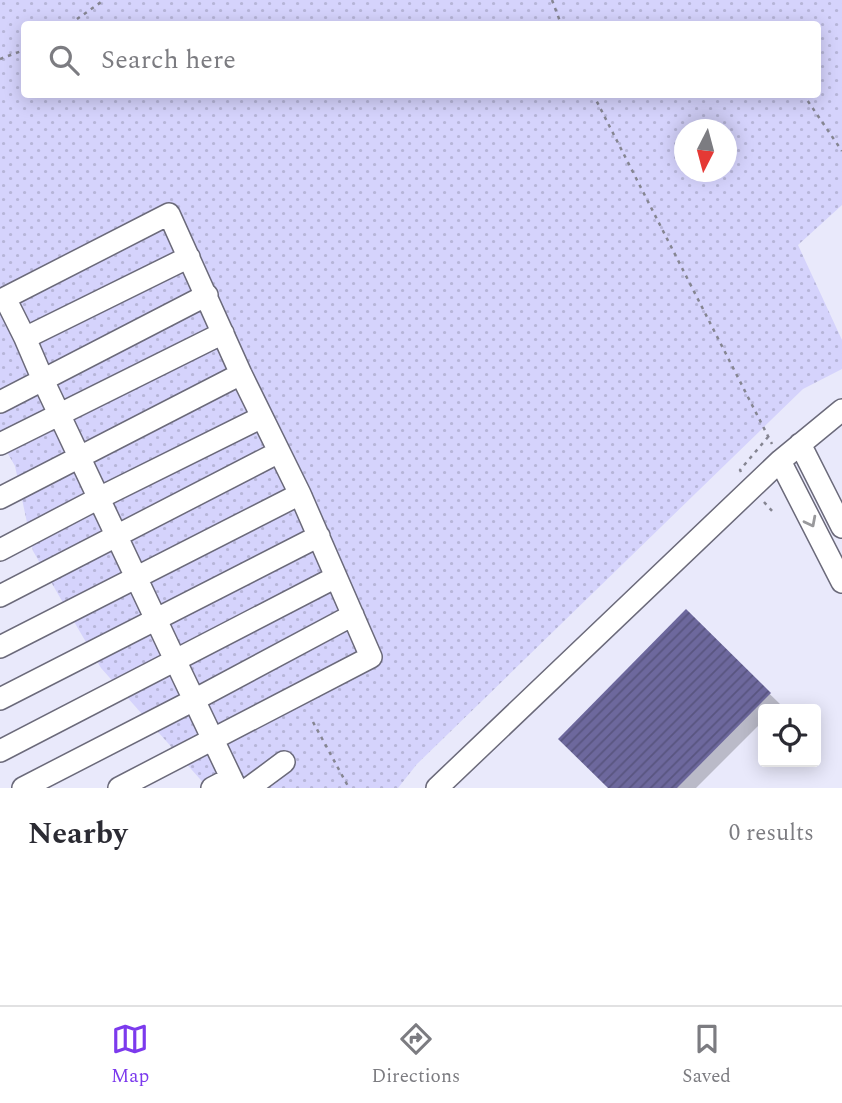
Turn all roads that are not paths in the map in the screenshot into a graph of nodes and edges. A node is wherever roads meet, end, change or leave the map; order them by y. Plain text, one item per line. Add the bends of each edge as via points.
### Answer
1 (189, 257) junction
2 (207, 295) junction
3 (223, 333) junction
4 (25, 338) junction
5 (241, 374) junction
6 (43, 380) junction
7 (0, 402) edge
8 (842, 410) edge
9 (60, 414) junction
10 (262, 417) junction
11 (0, 444) edge
12 (800, 444) junction
13 (279, 452) junction
14 (80, 457) junction
15 (780, 461) junction
16 (300, 494) junction
17 (0, 498) edge
18 (99, 498) junction
19 (842, 527) edge
20 (117, 535) junction
21 (319, 536) junction
22 (0, 550) edge
23 (136, 577) junction
24 (336, 577) junction
25 (842, 582) edge
26 (0, 596) edge
27 (353, 615) junction
28 (156, 619) junction
29 (0, 647) edge
30 (176, 662) junction
31 (0, 699) edge
32 (194, 700) junction
33 (213, 740) junction
34 (0, 751) edge
35 (285, 762) dead end
36 (239, 785) edge
37 (23, 788) edge
38 (119, 788) edge
39 (212, 788) edge
40 (437, 788) edge

1 - 2 street
1 - 4 street
1 - 4 street via 169,214 5,298
2 - 3 street
2 - 6 street
3 - 5 street
3 - 9 street
4 - 6 street
5 - 10 street
5 - 14 street
6 - 7 street
6 - 9 street
8 - 12 street
9 - 11 street
9 - 14 street
10 - 13 street
10 - 18 street
12 - 15 street
12 - 19 street
13 - 16 street
13 - 20 street
14 - 17 street
14 - 18 street
15 -> 25 street
15 - 40 street
16 - 21 street
16 - 23 street
18 - 20 street
18 - 22 street
20 - 23 street
20 - 26 street
21 - 24 street
21 - 28 street
23 - 28 street
23 - 29 street
24 - 27 street
24 - 30 street
27 - 32 street
27 - 33 street via 371,657
28 - 30 street
28 - 31 street
30 - 32 street
30 - 34 street
32 - 33 street
32 - 37 street
33 - 36 street
33 - 38 street
35 - 36 street
36 - 39 street

